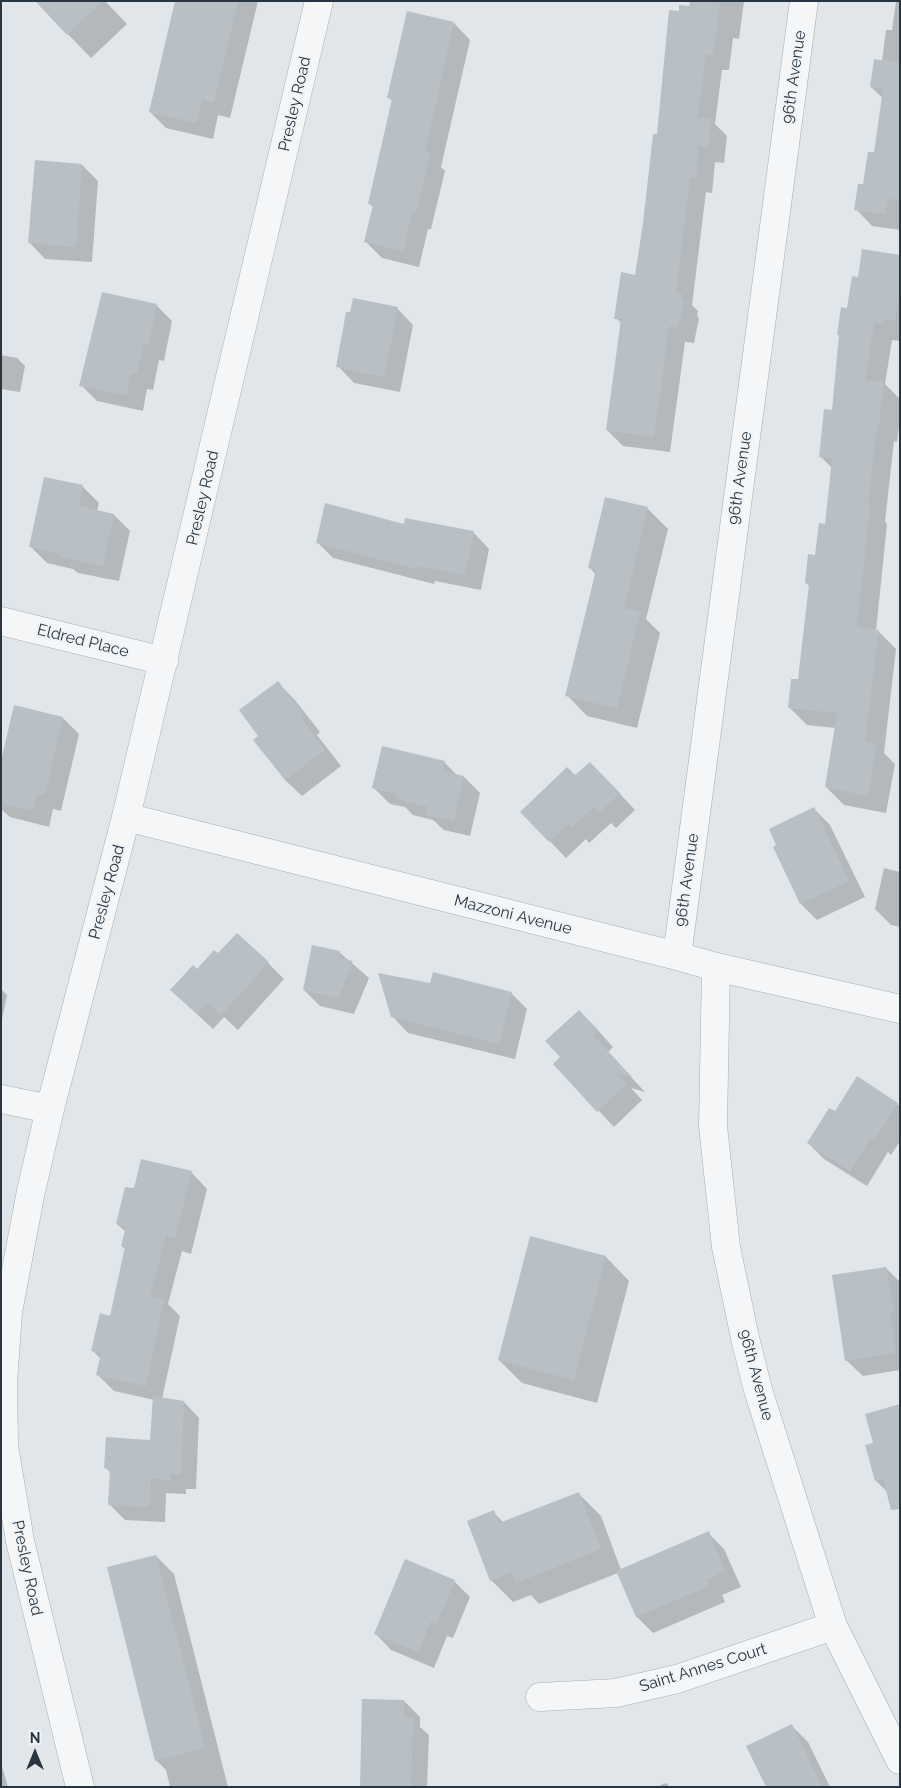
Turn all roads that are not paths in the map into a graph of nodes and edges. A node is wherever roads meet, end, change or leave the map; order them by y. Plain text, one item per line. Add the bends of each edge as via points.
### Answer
1 (320, 1) edge
2 (804, 1) edge
3 (1, 621) edge
4 (164, 661) junction
5 (126, 818) junction
6 (677, 956) junction
7 (716, 967) junction
8 (900, 1009) edge
9 (1, 1099) edge
10 (50, 1109) junction
11 (833, 1626) junction
12 (540, 1697) dead end
13 (900, 1760) edge
14 (80, 1787) edge

1 - 4 street, Presley Road
2 - 6 street, 96th Avenue
3 - 4 street, Eldred Place
4 - 5 street, Presley Road
5 - 6 street, Mazzoni Avenue
5 - 10 street, Presley Road
6 - 7 street, Mazzoni Avenue
7 - 8 street, Mazzoni Avenue
7 - 11 street, 96th Avenue via 713,1126 726,1248 758,1390
9 - 10 street
10 - 14 street, Presley Road via 8,1312 3,1383 4,1446 22,1551
11 - 12 street, Saint Annes Court via 677,1679 616,1693
11 - 13 street, 96th Avenue

